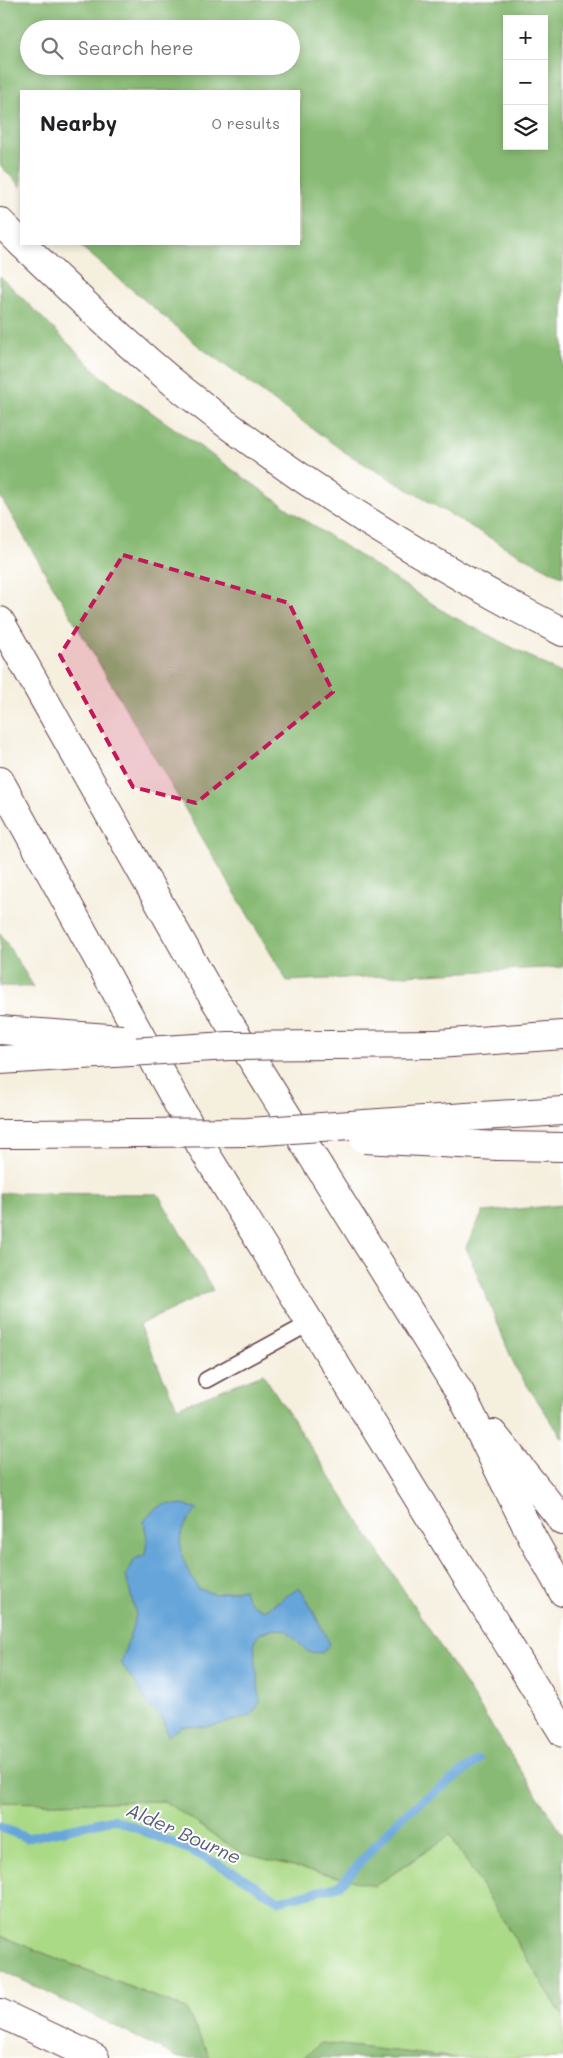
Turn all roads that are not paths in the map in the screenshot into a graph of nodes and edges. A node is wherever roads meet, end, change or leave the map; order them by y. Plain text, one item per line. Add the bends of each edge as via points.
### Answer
1 (0, 222) edge
2 (20, 243) edge
3 (22, 245) edge
4 (0, 621) edge
5 (563, 632) edge
6 (0, 781) edge
7 (0, 795) edge
8 (18, 816) junction
9 (0, 1030) edge
10 (563, 1035) edge
11 (228, 1046) junction
12 (0, 1060) edge
13 (563, 1111) edge
14 (248, 1132) junction
15 (12, 1134) edge
16 (563, 1146) edge
17 (310, 1323) junction
18 (206, 1380) dead end
19 (462, 1396) junction
20 (563, 1522) edge
21 (563, 1592) edge
22 (563, 1733) edge
23 (0, 2013) edge
24 (95, 2058) edge

1 - 2 highway
3 - 5 highway via 124,341 245,439 369,524 463,580
4 - 19 highway via 205,984
6 - 8 highway
7 - 8 highway
8 - 17 highway via 201,1146
9 - 11 highway, bridge
10 - 11 highway, bridge via 437,1044
11 - 12 highway, bridge
13 - 14 highway, bridge
14 - 15 highway, bridge
14 - 16 highway, bridge via 498,1146
17 - 18 lane
17 - 22 highway
19 - 20 highway
19 - 21 highway
23 - 24 highway

